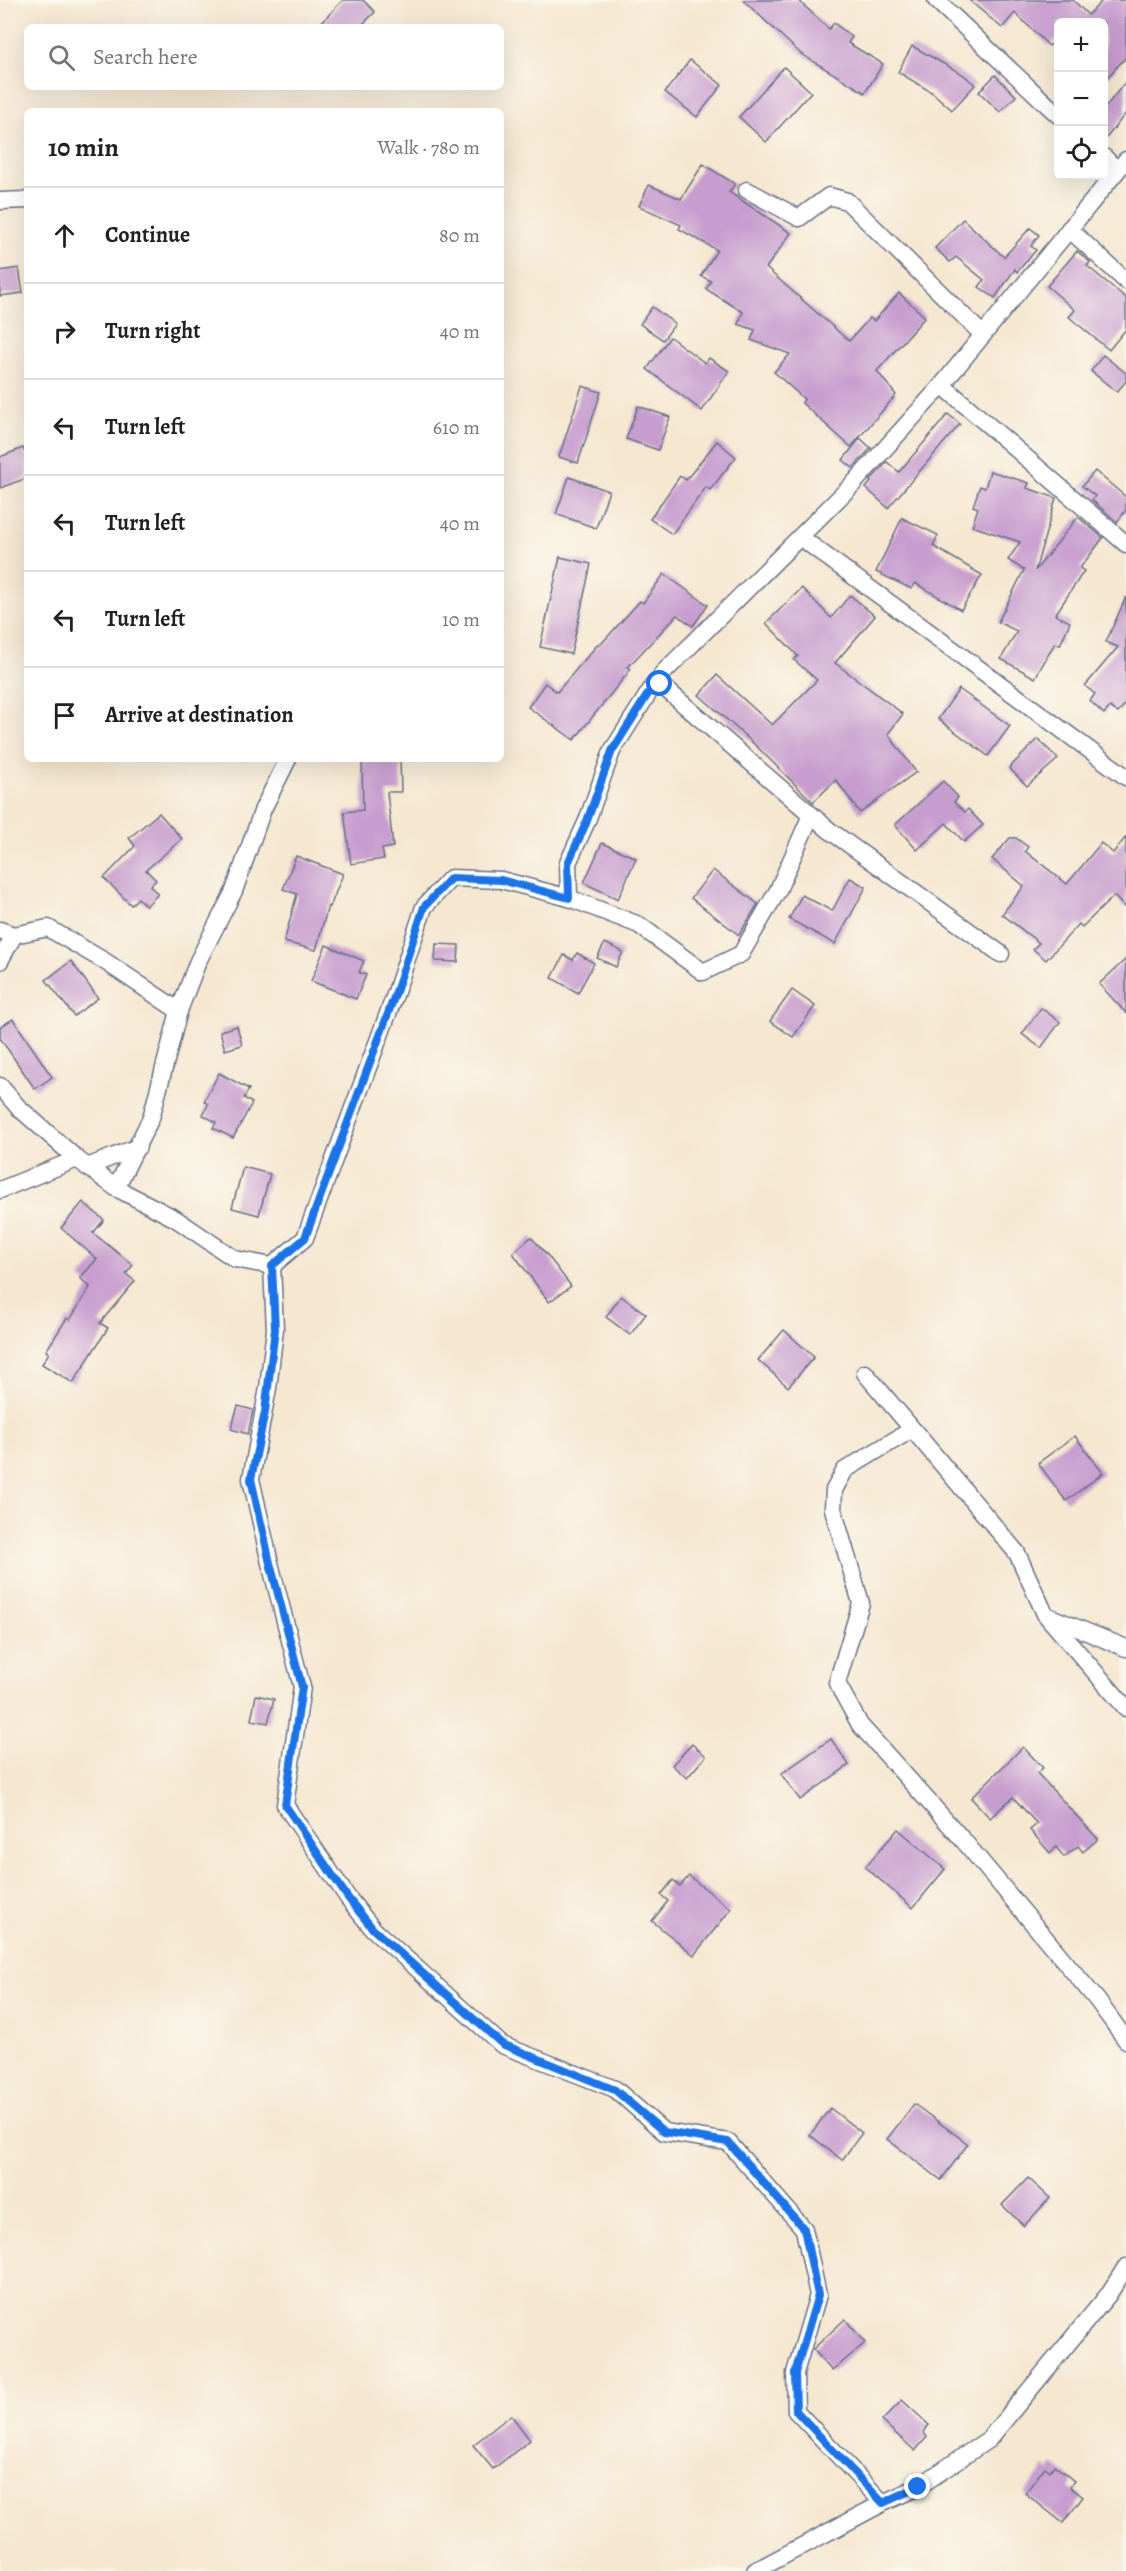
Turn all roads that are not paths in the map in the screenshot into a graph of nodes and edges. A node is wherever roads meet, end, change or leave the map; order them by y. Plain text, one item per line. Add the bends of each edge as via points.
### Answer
1 (936, 0) edge
2 (1054, 110) edge
3 (1121, 165) edge
4 (747, 190) dead end
5 (0, 201) edge
6 (24, 205) edge
7 (1069, 229) junction
8 (1126, 281) edge
9 (983, 335) junction
10 (942, 385) junction
11 (800, 537) junction
12 (1126, 544) edge
13 (660, 684) junction
14 (286, 762) edge
15 (1126, 777) edge
16 (811, 815) junction
17 (569, 898) junction
18 (7, 933) edge
19 (1001, 954) dead end
20 (0, 961) edge
21 (178, 1011) junction
22 (0, 1086) edge
23 (138, 1147) junction
24 (82, 1163) junction
25 (116, 1188) junction
26 (0, 1190) edge
27 (272, 1266) junction
28 (865, 1373) dead end
29 (911, 1430) junction
30 (1045, 1614) junction
31 (1126, 1648) edge
32 (1126, 1708) edge
33 (1126, 2040) edge
34 (1126, 2267) edge
35 (883, 2503) junction
36 (754, 2571) edge

1 - 2 street
3 - 7 street
4 - 9 street via 799,218 829,196 847,201
5 - 6 street
7 - 8 street
7 - 9 street
9 - 10 street
10 - 11 street
10 - 12 street
11 - 13 street via 662,674
11 - 15 street
13 - 16 street
13 - 17 street via 655,683 612,751 568,863
14 - 21 street via 263,809 234,891 198,961
16 - 17 street via 778,890 741,954 703,972 639,925
16 - 19 street
17 - 27 street via 501,880 451,878 424,907 305,1238
18 - 20 street
18 - 21 street via 48,928
21 - 23 street via 151,1118
22 - 24 street
23 - 24 street
23 - 25 street
24 - 25 street
24 - 26 street
25 - 27 street via 176,1219 235,1259
27 - 35 street via 275,1329 265,1412 251,1479 302,1687 285,1805 373,1929 502,2044 615,2090 664,2132 728,2142 804,2229 818,2295 795,2373 796,2411
28 - 29 street
29 - 30 street via 1017,1553
29 - 33 street via 845,1470 834,1490 833,1509 861,1603 837,1683 860,1725 963,1840
30 - 31 street
30 - 32 street
34 - 35 street via 1108,2295 989,2439 918,2487
35 - 36 street

